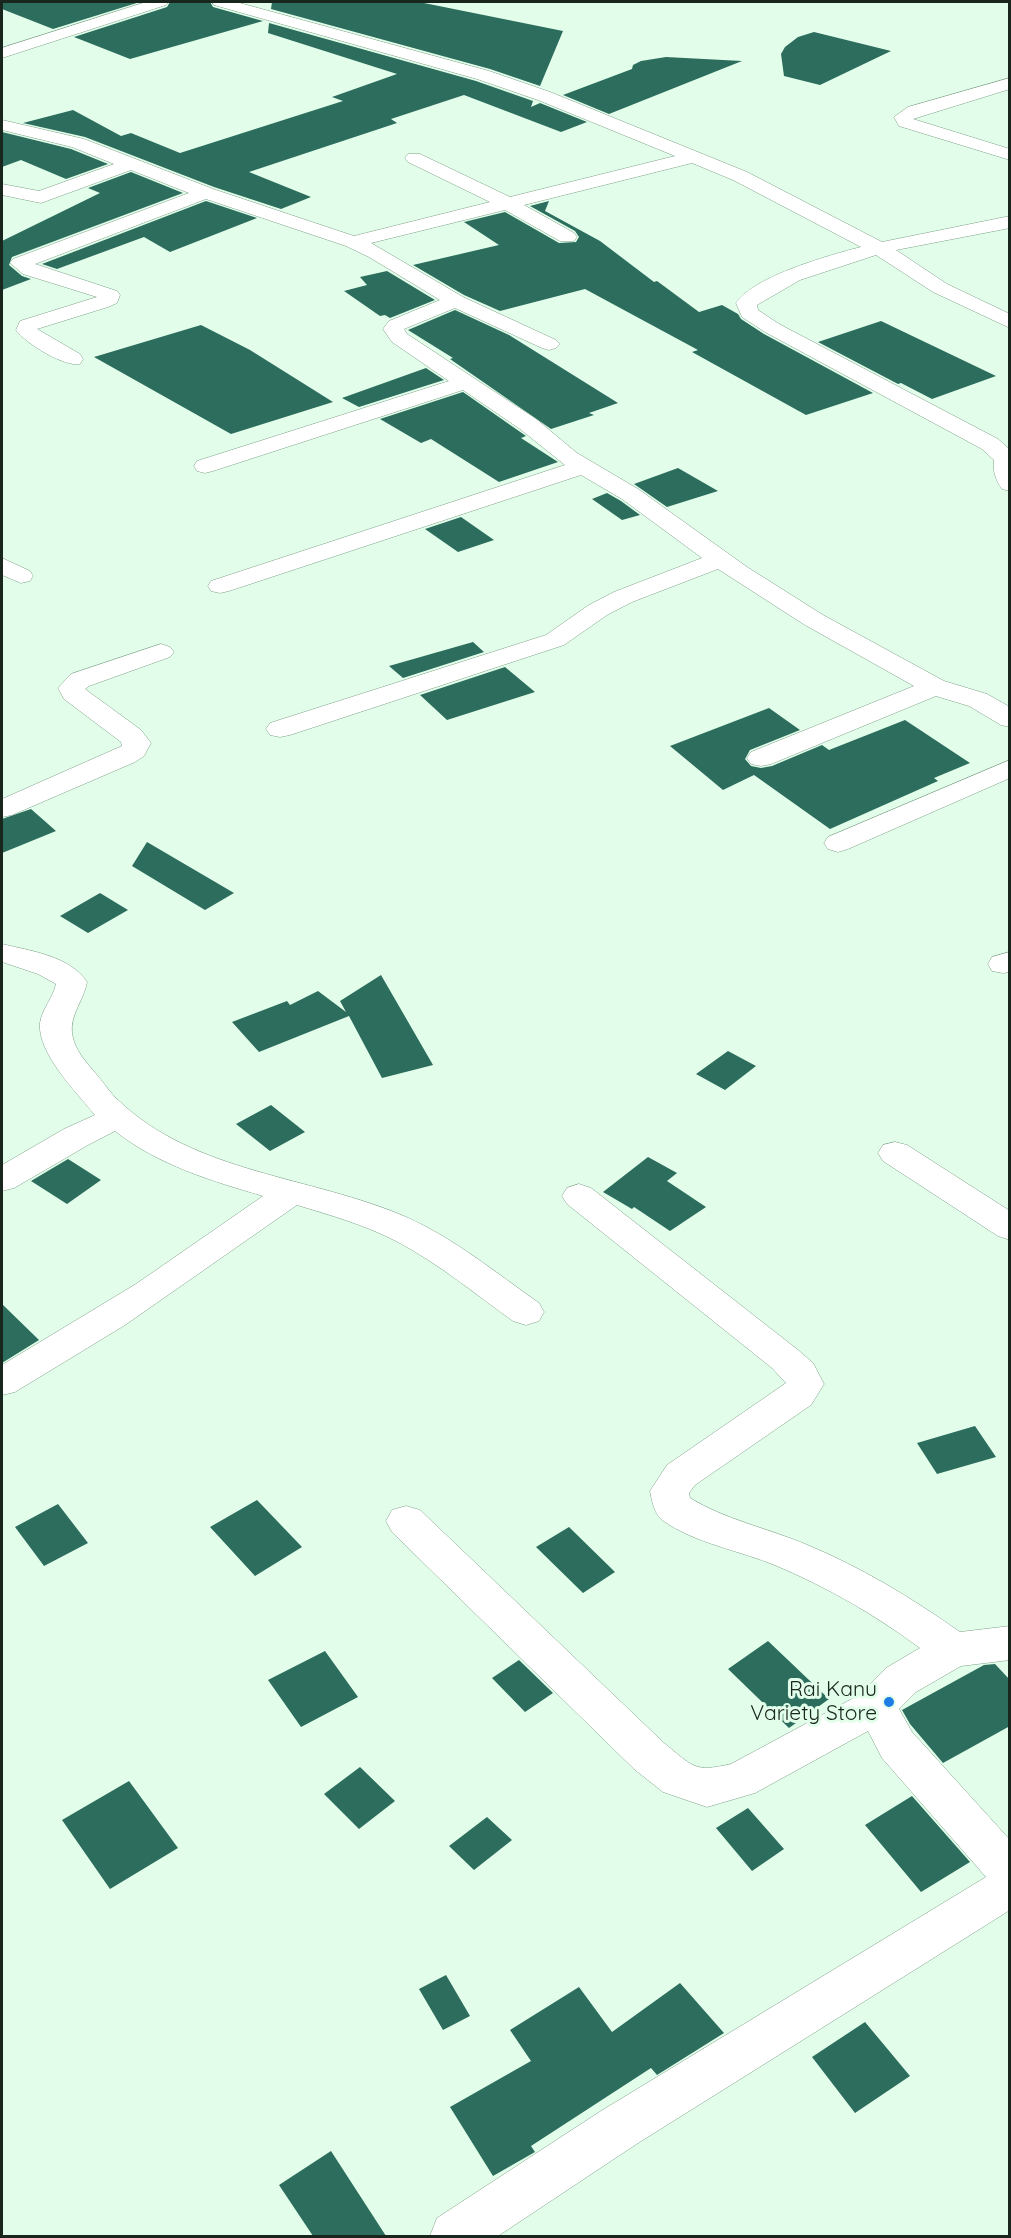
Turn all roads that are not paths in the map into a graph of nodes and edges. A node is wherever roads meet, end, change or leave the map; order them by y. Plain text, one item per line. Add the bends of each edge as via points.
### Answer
1 (160, 2) edge
2 (220, 2) edge
3 (4, 51) edge
4 (1010, 83) edge
5 (2, 125) edge
6 (1010, 155) edge
7 (693, 157) junction
8 (414, 158) dead end
9 (130, 164) junction
10 (2, 189) edge
11 (206, 193) junction
12 (507, 203) junction
13 (1010, 222) edge
14 (567, 237) dead end
15 (353, 242) junction
16 (879, 249) junction
17 (456, 301) junction
18 (1010, 322) edge
19 (549, 344) dead end
20 (72, 359) dead end
21 (467, 382) junction
22 (205, 466) dead end
23 (584, 467) junction
24 (1010, 484) edge
25 (721, 559) junction
26 (220, 586) dead end
27 (161, 652) dead end
28 (935, 687) junction
29 (1010, 719) edge
30 (280, 729) dead end
31 (761, 758) dead end
32 (1010, 768) edge
33 (2, 810) edge
34 (838, 843) dead end
35 (3, 955) edge
36 (116, 1118) junction
37 (895, 1153) dead end
38 (2, 1180) edge
39 (289, 1194) junction
40 (579, 1196) dead end
41 (1010, 1228) edge
42 (526, 1312) dead end
43 (2, 1382) edge
44 (406, 1521) dead end
45 (1010, 1643) edge
46 (953, 1650) junction
47 (876, 1706) junction
48 (1010, 1872) edge
49 (1010, 1886) edge
50 (455, 2236) edge

1 - 3 street
2 - 7 street via 483,75
4 - 6 street via 903,117 905,122 926,130
5 - 9 street via 78,143
7 - 12 street
7 - 16 street via 740,176
8 - 12 street
9 - 10 street via 41,196
9 - 11 street
11 - 15 street
11 - 20 street via 20,263 30,270 110,295 101,303 27,325 26,330 32,335
12 - 14 street
12 - 15 street
13 - 16 street
15 - 17 street
16 - 18 street via 940,288
16 - 24 street via 831,260 766,288 746,303 749,313 990,444 1005,458 1005,474
17 - 19 street
17 - 21 street via 393,329 399,338
21 - 22 street
21 - 23 street
23 - 25 street via 654,510
23 - 26 street
25 - 28 street via 814,620
25 - 30 street via 623,597 555,640
27 - 33 street via 80,680 71,688 131,736 137,743 134,750
28 - 29 street via 978,700
28 - 31 street
32 - 34 street
35 - 36 street via 54,970 72,982 71,992 55,1018 56,1035 84,1084
36 - 38 street
36 - 39 street via 154,1144 192,1161
37 - 41 street
39 - 42 street via 395,1226
39 - 43 street via 161,1286
40 - 46 street via 785,1359 806,1384 798,1395 681,1475 669,1491 673,1507 697,1522 844,1578 894,1607
44 - 47 street via 649,1756 678,1779 707,1788 740,1780
45 - 46 street
46 - 47 street via 900,1680
47 - 48 street via 897,1745
49 - 50 street via 618,2128

